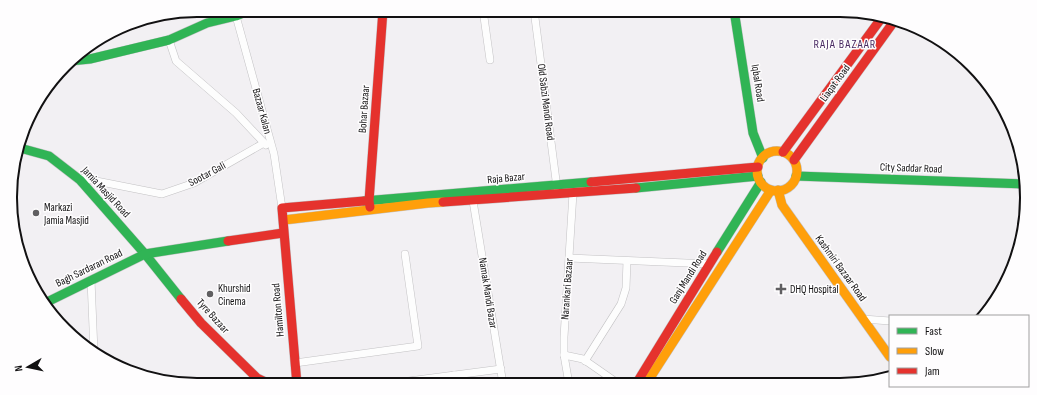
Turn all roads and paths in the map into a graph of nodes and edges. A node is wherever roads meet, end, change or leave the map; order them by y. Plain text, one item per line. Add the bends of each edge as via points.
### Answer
1 (223, 17) edge
2 (235, 17) edge
3 (383, 17) edge
4 (484, 17) edge
5 (535, 17) edge
6 (735, 17) edge
7 (878, 21) edge
8 (892, 25) edge
9 (169, 40) junction
10 (81, 60) edge
11 (490, 60) dead end
12 (264, 143) junction
13 (24, 149) edge
14 (783, 152) junction
15 (274, 154) junction
16 (763, 158) junction
17 (794, 160) junction
18 (759, 175) junction
19 (796, 176) junction
20 (76, 177) junction
21 (1020, 184) edge
22 (557, 190) junction
23 (775, 190) junction
24 (573, 193) junction
25 (473, 201) junction
26 (370, 205) junction
27 (282, 208) junction
28 (284, 220) junction
29 (283, 233) junction
30 (144, 254) junction
31 (405, 254) dead end
32 (569, 258) junction
33 (627, 260) junction
34 (710, 264) junction
35 (91, 280) junction
36 (49, 301) edge
37 (863, 319) junction
38 (889, 321) edge
39 (94, 345) edge
40 (564, 354) junction
41 (889, 356) edge
42 (585, 361) junction
43 (295, 363) junction
44 (500, 369) junction
45 (454, 375) joint
46 (252, 378) edge
47 (296, 378) edge
48 (431, 378) edge
49 (502, 378) edge
50 (568, 378) edge
51 (610, 378) edge
52 (640, 378) edge
53 (650, 378) edge

1 - 9 main road
2 - 15 street, Bazaar Kalan
3 - 26 main road, Bohar Bazaar
4 - 11 street
5 - 22 street, Old Sabzi Mandi Road
6 - 16 main road, Iqbal Road via 753,132
7 - 14 main road, Liaqat Road
8 - 17 main road, Liaqat Road
9 - 10 main road
9 - 12 street via 176,61 236,113
12 - 15 street
12 - 20 street, Sootar Gali via 194,183 162,194
13 - 20 main road, Jamia Masjid Road via 48,156
14 - 16 main road via 769,153
14 - 17 main road
15 - 27 street, Bazaar Kalan
16 - 18 main road
17 - 19 main road
18 - 22 main road, Raja Bazar
18 - 23 main road via 766,187
18 - 24 main road
18 - 34 main road, Ganj Mandi Road
19 - 21 main road, City Saddar Road
19 - 23 main road via 790,186 784,190
20 - 30 main road, Jamia Masjid Road
22 - 24 main road
22 - 25 main road
22 - 26 main road, Raja Bazar
23 - 37 main road, Kashmiri Bazaar Road via 782,205
23 - 53 main road, Ganj Mandi Road
24 - 32 street, Narankari Bazaar
25 - 26 main road
25 - 44 street, Namak Mandi Bazar
26 - 27 main road, Raja Bazar
26 - 28 main road
27 - 28 main road
28 - 29 main road
29 - 30 main road, Bagh Sardaran Road
29 - 43 main road, Hamilton Road
30 - 35 main road, Bagh Sardaran Road
30 - 46 main road, Tyre Bazaar via 201,323
31 - 43 street via 418,346
32 - 33 street
32 - 40 street, Narankari Bazaar
33 - 34 street
33 - 42 street via 626,288 621,304
34 - 52 main road, Ganj Mandi Road
35 - 36 main road, Bagh Sardaran Road
35 - 39 street
37 - 38 street
37 - 41 main road, Kashmiri Bazaar Road
40 - 42 street
40 - 50 street, Narankari Bazaar
42 - 51 street
43 - 47 main road, Hamilton Road
44 - 45 street
44 - 49 street, Namak Mandi Bazar
45 - 48 street

